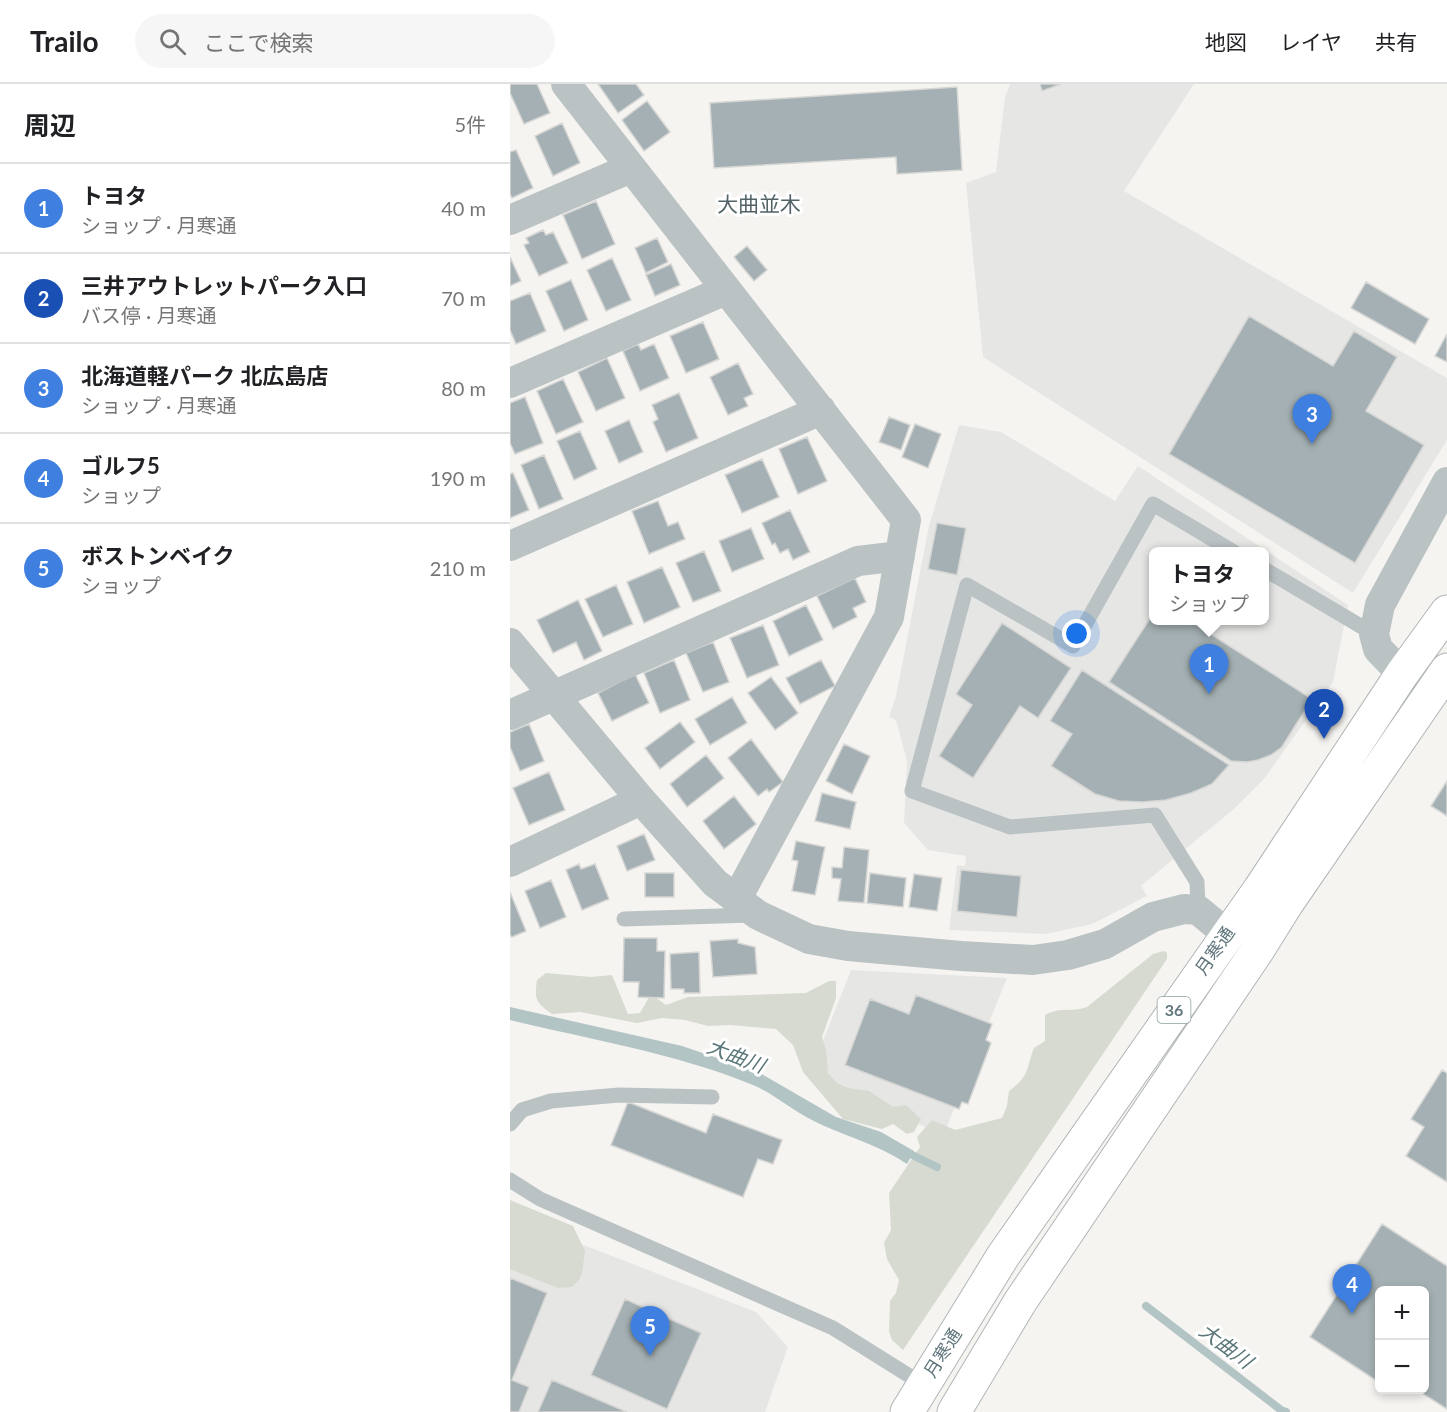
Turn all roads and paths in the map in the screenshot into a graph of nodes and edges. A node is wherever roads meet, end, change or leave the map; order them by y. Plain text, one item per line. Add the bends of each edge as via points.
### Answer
1 (566, 84) edge
2 (631, 168) junction
3 (510, 220) edge
4 (726, 290) junction
5 (510, 383) edge
6 (821, 410) junction
7 (1447, 482) edge
8 (510, 546) edge
9 (1226, 547) edge
10 (900, 556) junction
11 (1269, 572) edge
12 (1447, 612) edge
13 (1374, 634) junction
14 (510, 643) edge
15 (1447, 670) edge
16 (1402, 674) junction
17 (553, 696) junction
18 (510, 715) edge
19 (641, 800) junction
20 (510, 862) edge
21 (747, 908) junction
22 (1198, 910) junction
23 (624, 919) dead end
24 (1227, 934) junction
25 (1257, 951) junction
26 (712, 1097) dead end
27 (510, 1125) edge
28 (510, 1180) edge
29 (916, 1398) edge
30 (954, 1412) edge

1 - 2 street
2 - 3 street
2 - 4 street
4 - 5 street
4 - 6 street
6 - 8 street
6 - 10 street via 906,520
7 - 13 street via 1380,605
9 - 22 lane via 1153,504 1073,645 967,585 912,791 1010,827 1155,815 1197,882
10 - 17 street via 858,561
10 - 21 street via 889,617
11 - 13 lane
12 - 16 highway, 月寒通 / 36
13 - 16 street via 1378,649
14 - 17 street
15 - 25 highway, 月寒通 / 36
16 - 24 highway, 月寒通 / 36
17 - 18 street
17 - 19 street
19 - 20 street
19 - 21 street via 715,883
21 - 22 street via 809,939 848,946 1033,960 1105,944 1153,917 1184,909
21 - 23 lane
22 - 24 street
24 - 25 street
24 - 29 highway, 月寒通 / 36 via 1003,1256
25 - 30 highway, 月寒通 / 36 via 1020,1302
26 - 27 lane via 619,1095 551,1101 522,1110
28 - 29 lane via 540,1199 833,1328

